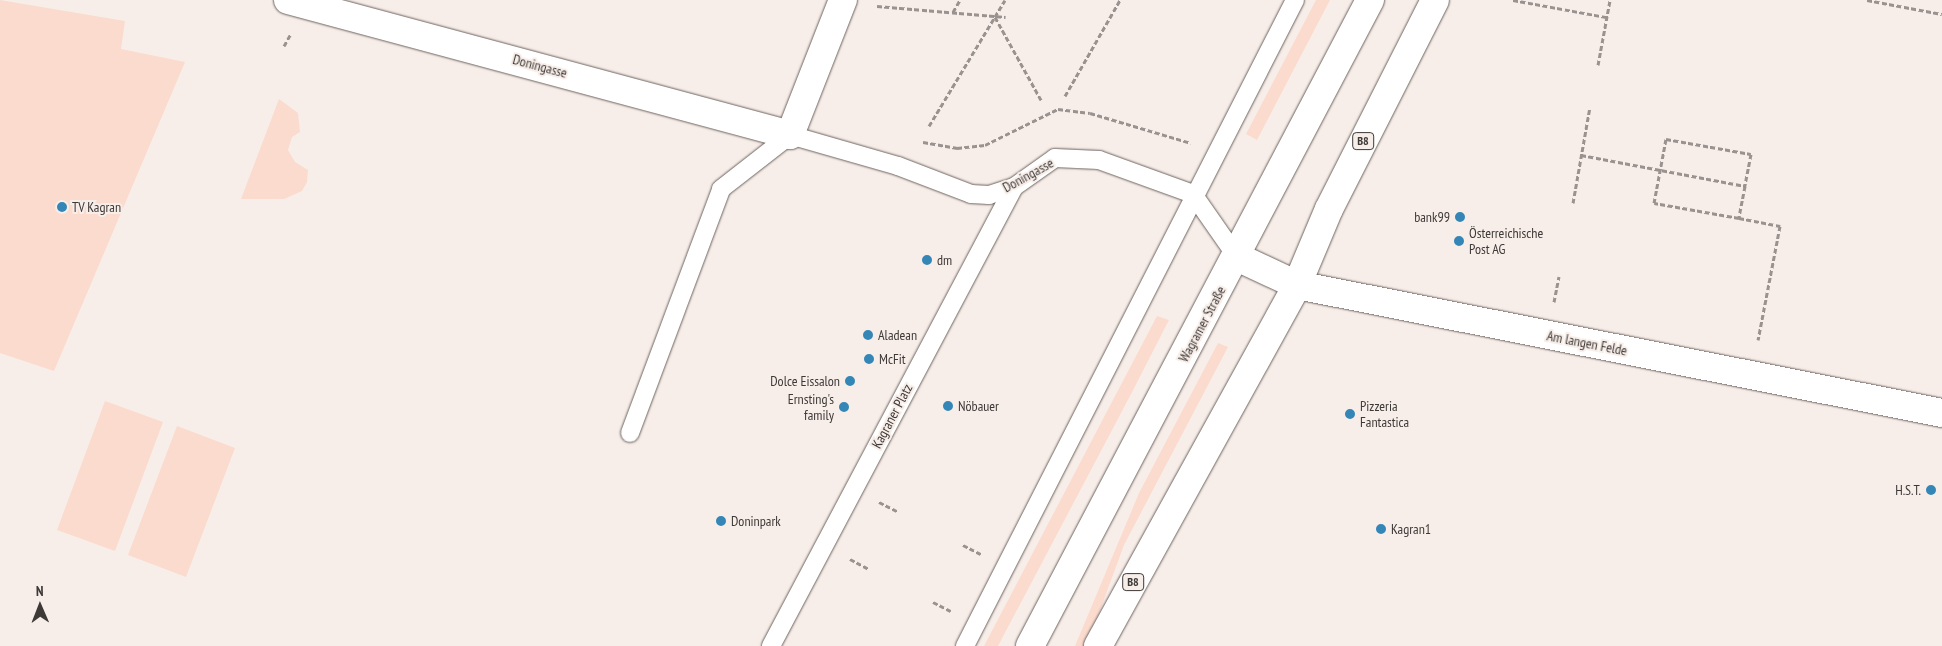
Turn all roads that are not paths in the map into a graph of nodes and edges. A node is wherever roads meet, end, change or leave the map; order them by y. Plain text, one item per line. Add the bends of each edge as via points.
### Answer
1 (288, 0) edge
2 (1295, 0) edge
3 (1370, 0) edge
4 (1435, 0) edge
5 (842, 2) edge
6 (790, 135) junction
7 (1014, 187) junction
8 (1193, 194) junction
9 (1237, 257) junction
10 (1297, 285) junction
11 (1942, 413) edge
12 (630, 433) dead end
13 (771, 646) edge
14 (965, 646) edge
15 (1030, 646) edge
16 (1098, 646) edge

1 - 6 main road, Doningasse
2 - 8 lane
3 - 9 main road, Wagramer Straße
4 - 10 main road, B8 via 1329,209
5 - 6 main road
6 - 7 lane, Doningasse via 898,166 971,194 990,195
6 - 12 lane via 721,189
7 - 8 lane, Doningasse via 1055,158 1099,160
7 - 13 lane, Kagraner Platz
8 - 9 lane
8 - 14 lane
9 - 10 main road, Am langen Felde
9 - 15 main road, Wagramer Straße
10 - 11 main road, Am langen Felde
10 - 16 main road, B8

